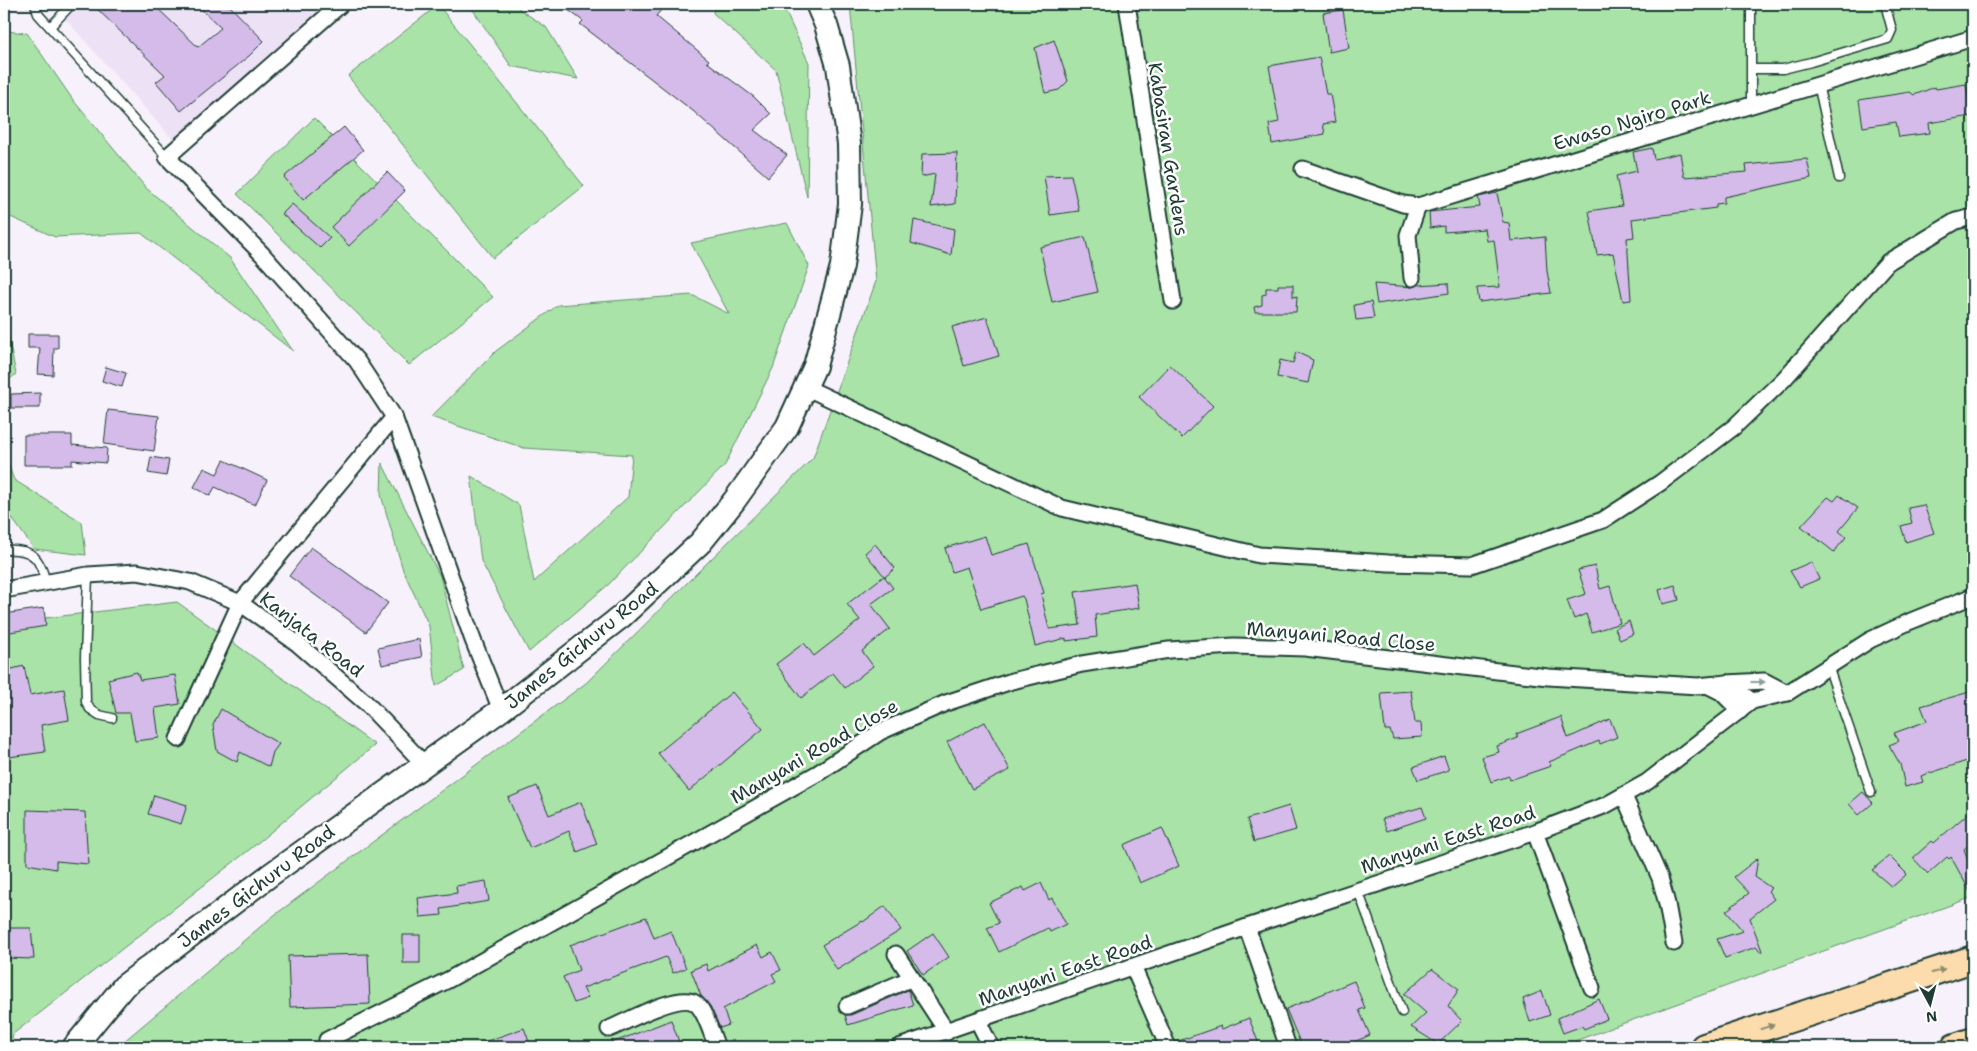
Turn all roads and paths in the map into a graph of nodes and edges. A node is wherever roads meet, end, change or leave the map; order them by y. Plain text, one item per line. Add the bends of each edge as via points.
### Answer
1 (35, 4) edge
2 (341, 4) edge
3 (817, 4) edge
4 (1127, 4) edge
5 (1751, 4) edge
6 (1884, 4) edge
7 (68, 5) edge
8 (50, 27) junction
9 (1973, 38) edge
10 (1752, 69) junction
11 (1818, 84) junction
12 (1751, 104) junction
13 (167, 157) junction
14 (1303, 170) dead end
15 (1840, 178) dead end
16 (1418, 206) junction
17 (1973, 217) edge
18 (1412, 278) dead end
19 (1173, 301) dead end
20 (805, 387) junction
21 (394, 417) junction
22 (4, 550) edge
23 (88, 576) junction
24 (46, 583) junction
25 (4, 590) edge
26 (1973, 596) edge
27 (240, 604) junction
28 (1828, 666) junction
29 (1727, 683) junction
30 (1709, 686) junction
31 (1787, 693) junction
32 (1752, 701) junction
33 (501, 710) junction
34 (1740, 711) junction
35 (112, 718) dead end
36 (178, 739) dead end
37 (424, 764) junction
38 (1871, 792) dead end
39 (1624, 796) junction
40 (1535, 832) junction
41 (1358, 890) junction
42 (1248, 927) junction
43 (1674, 943) dead end
44 (896, 954) dead end
45 (1973, 959) edge
46 (1133, 967) junction
47 (912, 978) junction
48 (1592, 988) dead end
49 (847, 1006) dead end
50 (1402, 1012) dead end
51 (978, 1021) junction
52 (609, 1029) dead end
53 (946, 1032) junction
54 (327, 1040) dead end
55 (1973, 1041) edge
56 (74, 1047) edge
57 (717, 1047) edge
58 (899, 1047) edge
59 (991, 1047) edge
60 (1168, 1047) edge
61 (1288, 1047) edge
62 (1704, 1047) edge
63 (1956, 1047) edge

1 - 8 lane via 38,14
2 - 13 street
3 - 20 main road, James Gichuru Road via 838,66 849,144 850,204 842,266 815,366
4 - 19 street, Kabasiran Gardens
5 - 10 lane
6 - 10 lane via 1892,30 1888,39 1802,64
7 - 8 lane
8 - 13 lane
9 - 11 street, Ewaso Ngiro Park
10 - 12 lane
11 - 12 street, Ewaso Ngiro Park
11 - 15 lane
12 - 16 street, Ewaso Ngiro Park
13 - 21 street via 262,254 357,361
14 - 16 street, Ewaso Ngiro Park via 1403,204
16 - 18 street via 1408,235
17 - 20 street via 1956,221 1888,262 1784,379 1734,427 1660,483 1603,520 1472,565 1259,555 1062,508
20 - 33 main road, James Gichuru Road via 787,427 700,542 622,616
21 - 27 street
21 - 33 street
22 - 24 lane via 25,550 34,556 42,565
23 - 24 street, Kanjata Road
23 - 27 street, Kanjata Road via 137,572 190,582
23 - 35 lane via 84,658 86,702 99,715
24 - 25 street, Kanjata Road
26 - 28 street, Manyani East Road via 1870,640
27 - 36 street
27 - 37 street, Kanjata Road via 298,644 366,703
28 - 31 street, Manyani East Road
28 - 38 lane
29 - 30 street, Manyani Road Close
29 -> 31 street, Manyani Road Close via 1764,681
29 - 32 street
30 - 34 street via 1721,692
30 - 54 street, Manyani Road Close via 1548,677 1305,648 1234,646 1169,650 1082,664 993,688 880,732 818,773 448,980
31 - 32 street, Manyani East Road
32 - 34 street, Manyani East Road
33 - 37 main road, James Gichuru Road
34 - 39 street, Manyani East Road
37 - 56 main road, James Gichuru Road via 124,986
39 - 40 street, Manyani East Road
39 - 43 street via 1660,878
40 - 41 street, Manyani East Road
40 - 48 street
41 - 42 street, Manyani East Road
41 - 50 lane
42 - 46 street, Manyani East Road
42 - 61 street
44 - 47 street
62 -> 45 highway
46 - 51 street, Manyani East Road
46 - 60 street
47 - 49 street
47 - 53 street
51 - 53 street, Manyani East Road
51 - 59 street
52 - 57 street via 674,1001 688,1000 696,1003 704,1015
53 - 58 street, Manyani East Road
55 - 63 highway

